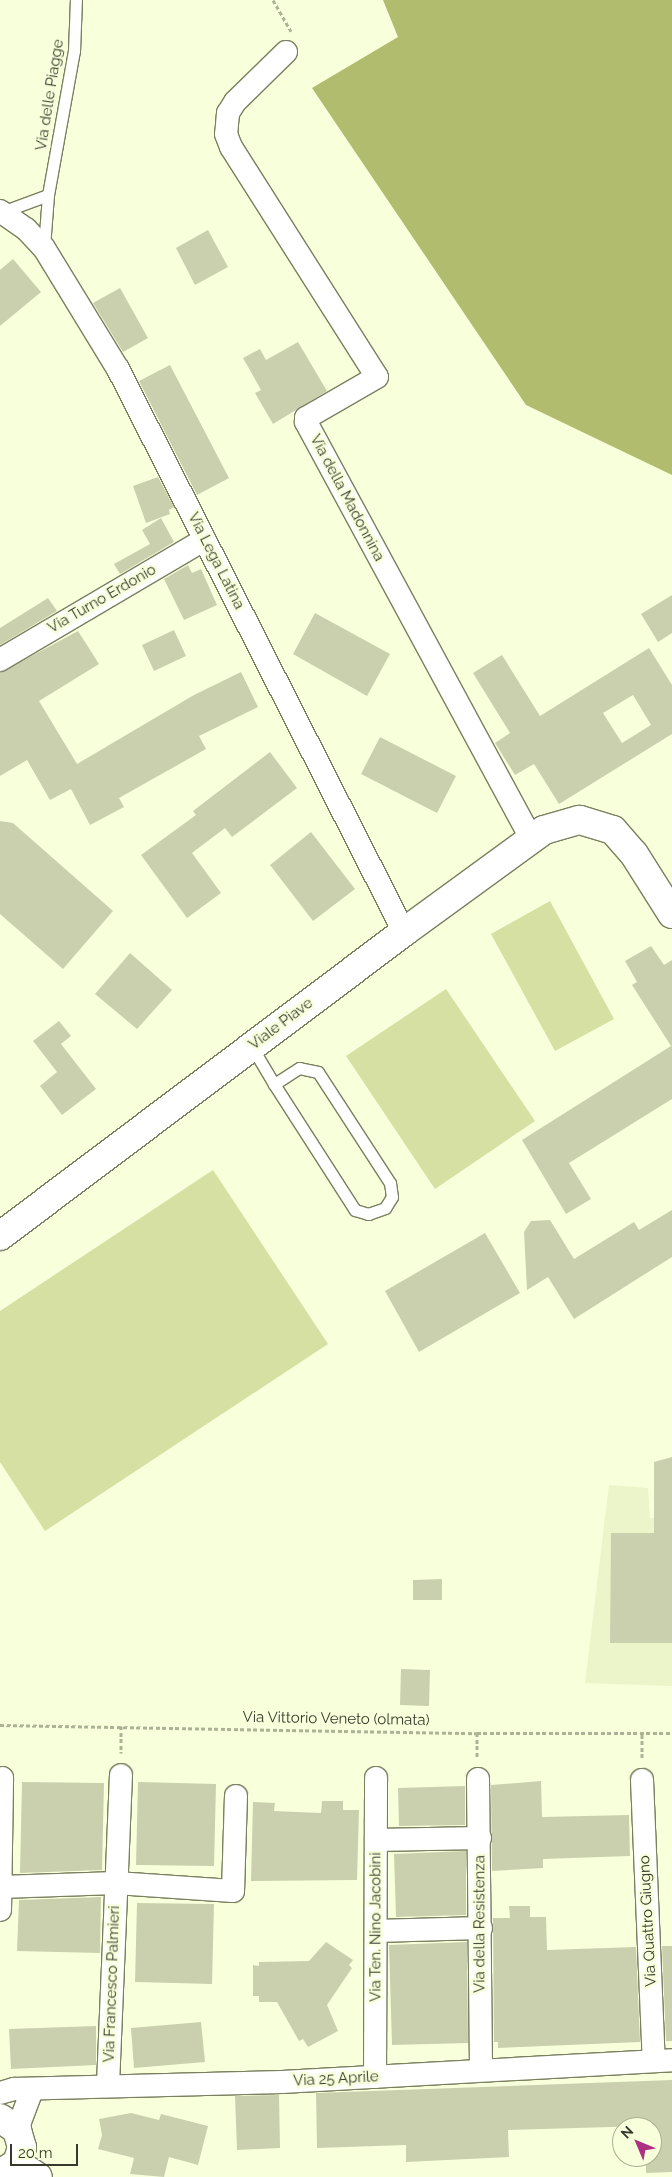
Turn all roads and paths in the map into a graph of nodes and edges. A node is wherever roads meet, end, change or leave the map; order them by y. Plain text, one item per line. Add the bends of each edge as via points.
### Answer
1 (76, 0) edge
2 (273, 0) edge
3 (286, 52) joint
4 (48, 195) junction
5 (1, 212) edge
6 (44, 248) junction
7 (204, 540) junction
8 (0, 660) edge
9 (531, 838) junction
10 (672, 914) edge
11 (404, 932) junction
12 (252, 1047) junction
13 (274, 1084) junction
14 (0, 1236) edge
15 (0, 1725) edge
16 (121, 1726) junction
17 (672, 1733) edge
18 (121, 1775) joint
19 (2, 1778) dead end
20 (376, 1778) dead end
21 (478, 1779) dead end
22 (642, 1780) dead end
23 (236, 1796) dead end
24 (480, 1838) junction
25 (376, 1840) junction
26 (0, 1850) edge
27 (116, 1883) junction
28 (1, 1887) junction
29 (0, 1910) edge
30 (481, 1928) junction
31 (376, 1931) junction
32 (663, 2061) edge
33 (481, 2070) junction
34 (376, 2076) junction
35 (108, 2086) junction
36 (32, 2090) junction
37 (0, 2093) edge
38 (9, 2124) edge
39 (15, 2172) edge

1 - 4 lane, Via delle Piagge via 74,51
2 - 3 path via 295,36
3 - 9 street, Via della Madonnina via 255,79 231,108 226,126 231,147 378,377 306,418 306,422
4 - 5 lane
4 - 6 lane, Via delle Piagge
5 - 6 street, Via Lega Latina via 26,229
6 - 7 street, Via Lega Latina via 118,369
7 - 8 street, Via Turno Erdonio
7 - 11 street, Via Lega Latina
9 - 10 street, Viale Piave via 568,822 592,822 613,830 634,854
9 - 11 street, Viale Piave
11 - 12 street, Viale Piave
12 - 13 lane
12 - 14 street, Viale Piave
13 - 13 lane via 355,1210 368,1214 385,1208 392,1197 390,1182 318,1072 299,1068
15 - 16 path, Via Vittorio Veneto (olmata)
16 - 17 path, Via Vittorio Veneto (olmata)
16 - 18 path
18 - 27 street, Via Francesco Palmieri
19 - 26 street
20 - 25 street, Via Ten. Nino Jacobini
21 - 24 street, Via della Resistenza
22 - 32 street, Via Quattro Giugno
23 - 27 street, Via Francesco Palmieri via 233,1891
24 - 25 street
24 - 30 street, Via della Resistenza
25 - 31 street, Via Ten. Nino Jacobini
26 - 28 street
27 - 28 street, Via Francesco Palmieri
27 - 35 street, Via Francesco Palmieri
28 - 29 street
30 - 31 street
30 - 33 street, Via della Resistenza
31 - 34 street, Via Ten. Nino Jacobini
32 - 33 street, Via 25 Aprile
33 - 34 street, Via 25 Aprile
34 - 35 street, Via 25 Aprile via 210,2085
35 - 36 street, Via 25 Aprile
36 - 37 street, Via 25 Aprile via 14,2089
36 - 38 street
38 - 39 street via 22,2146

